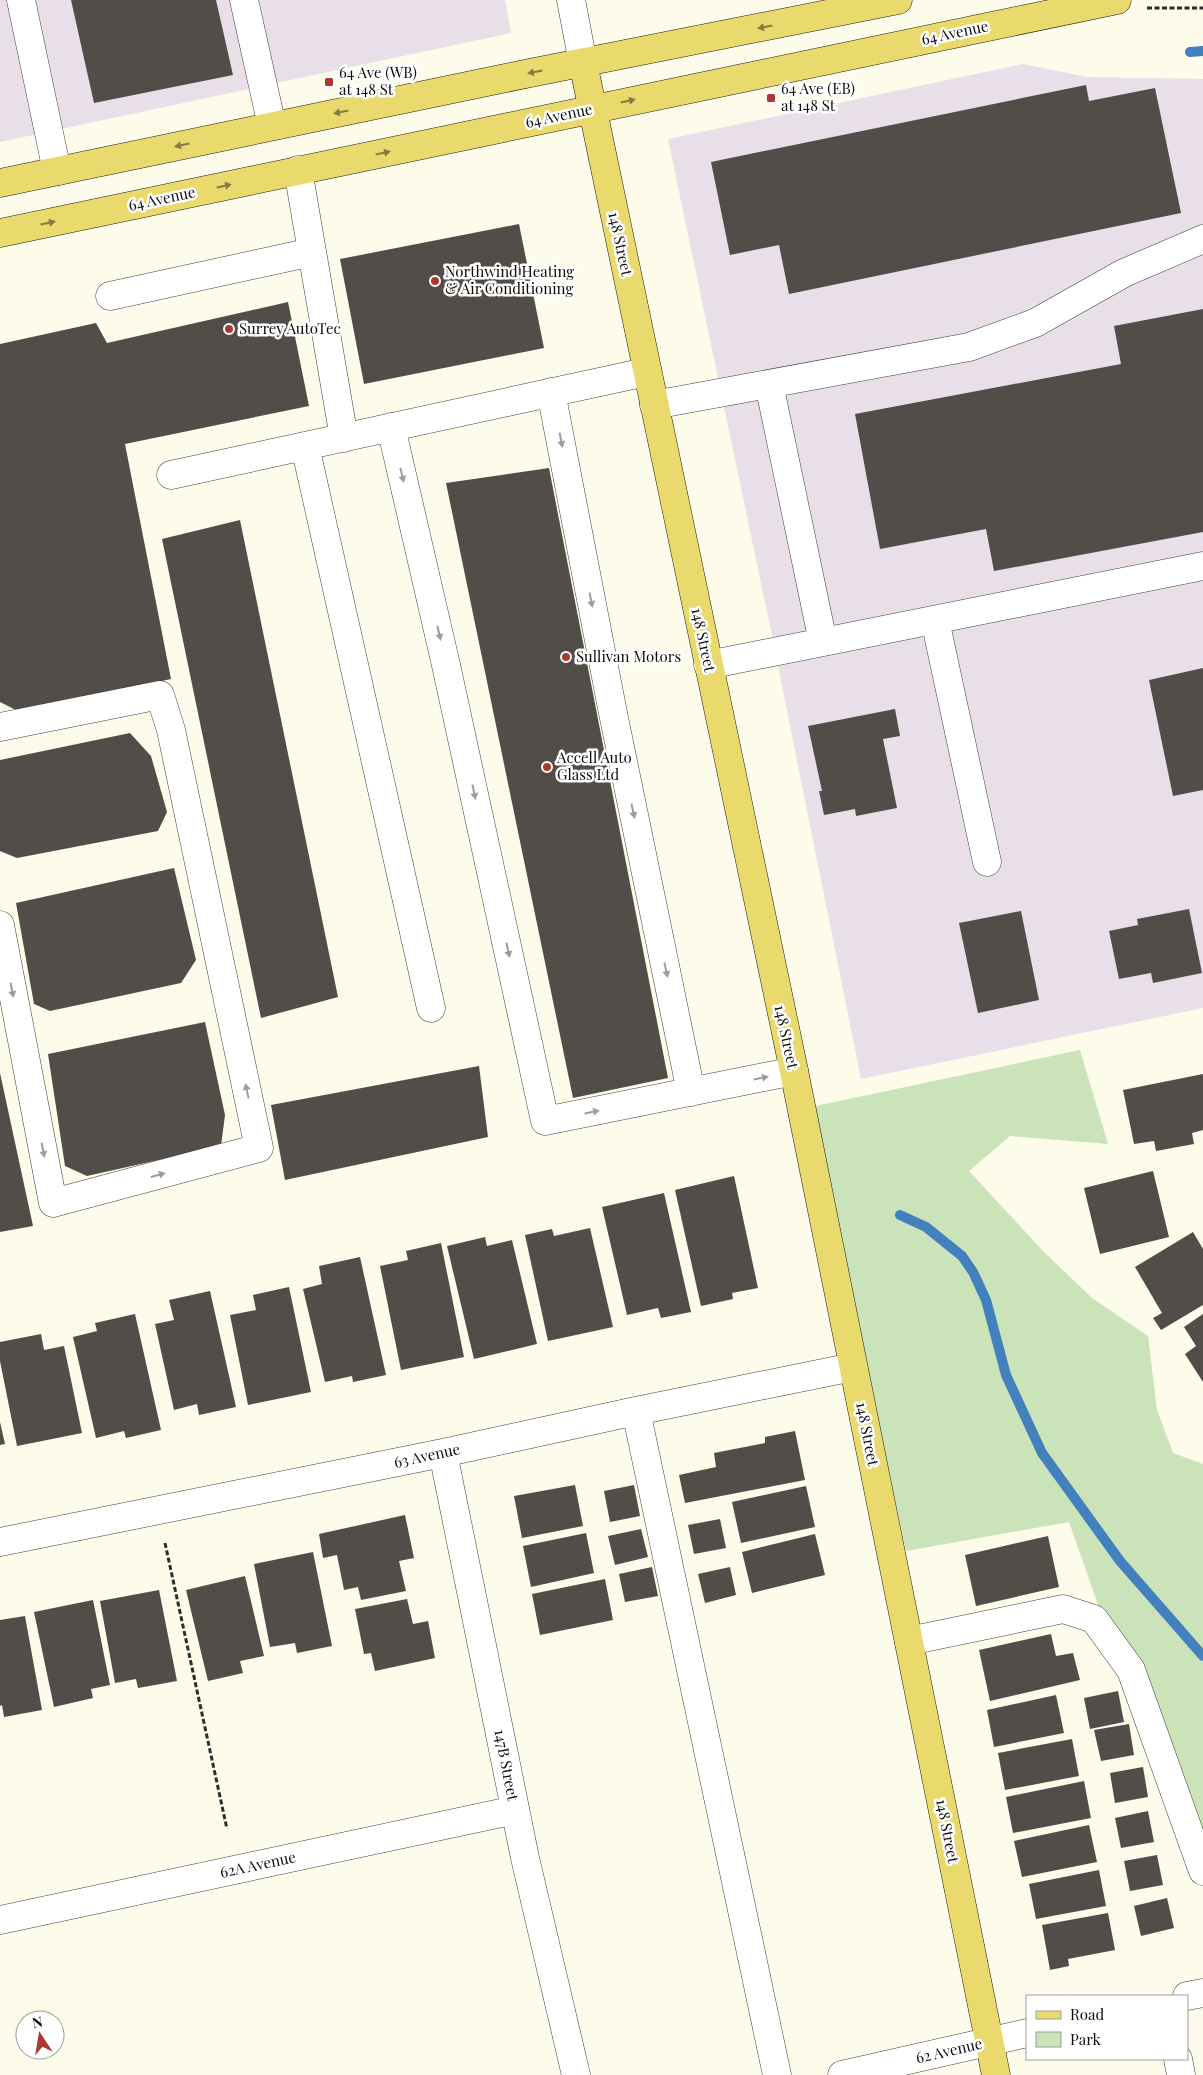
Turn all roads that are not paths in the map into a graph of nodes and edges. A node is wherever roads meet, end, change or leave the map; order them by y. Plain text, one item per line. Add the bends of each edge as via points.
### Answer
1 (21, 0) edge
2 (244, 0) edge
3 (571, 0) edge
4 (898, 0) edge
5 (1117, 0) edge
6 (582, 62) junction
7 (591, 109) junction
8 (272, 126) junction
9 (298, 170) junction
10 (57, 171) junction
11 (0, 183) edge
12 (0, 232) edge
13 (1203, 239) edge
14 (312, 252) junction
15 (110, 296) dead end
16 (646, 372) junction
17 (769, 384) junction
18 (551, 392) junction
19 (654, 405) junction
20 (392, 427) junction
21 (344, 438) junction
22 (306, 446) junction
23 (172, 475) dead end
24 (1203, 566) edge
25 (936, 620) junction
26 (823, 642) junction
27 (708, 664) junction
28 (0, 726) edge
29 (987, 862) dead end
30 (0, 925) edge
31 (431, 1008) dead end
32 (794, 1071) junction
33 (691, 1092) junction
34 (853, 1367) junction
35 (636, 1411) junction
36 (443, 1453) junction
37 (0, 1542) edge
38 (909, 1642) junction
39 (515, 1810) junction
40 (1203, 1871) edge
41 (0, 1920) edge
42 (1203, 1993) edge
43 (1188, 1996) edge
44 (1026, 2033) edge
45 (989, 2041) junction
46 (1178, 2060) edge
47 (576, 2075) edge
48 (777, 2075) edge
49 (842, 2075) edge
50 (996, 2075) edge
51 (1181, 2075) edge

1 - 10 street
2 - 8 street
3 - 6 street, 148 Street
4 -> 6 main road
7 -> 5 main road, 64 Avenue
6 - 7 main road, 148 Street
6 -> 8 main road
9 -> 7 main road, 64 Avenue
7 - 16 main road, 148 Street
8 -> 10 main road
12 -> 9 main road, 64 Avenue
9 - 14 street
10 - 11 main road
13 - 17 street via 1124,274 1035,323 969,347
14 - 15 street
14 - 21 street
16 - 18 street
16 - 19 main road, 148 Street
17 - 19 street
17 - 26 street
18 - 20 street
18 -> 33 street
19 - 27 main road, 148 Street
20 - 21 street
20 -> 33 street via 544,1121
21 - 22 street
22 - 23 street
22 - 31 street
24 - 25 street
25 - 26 street
25 - 29 street
26 - 27 street
27 - 32 main road, 148 Street
30 -> 28 street via 53,1203 259,1148 172,730 160,695
33 -> 32 street
32 - 34 main road, 148 Street
34 - 35 street, 63 Avenue
34 - 38 main road, 148 Street
35 - 36 street, 63 Avenue
35 - 48 street
36 - 37 street, 63 Avenue
36 - 39 street, 147B Street
38 - 40 street via 1063,1609 1094,1619 1131,1670
38 - 45 main road, 148 Street
39 - 41 street, 62A Avenue
39 - 47 street, 147B Street
42 - 43 street
44 - 45 street, 62 Avenue
45 - 49 street, 62 Avenue
45 - 50 main road, 148 Street
46 - 51 street

